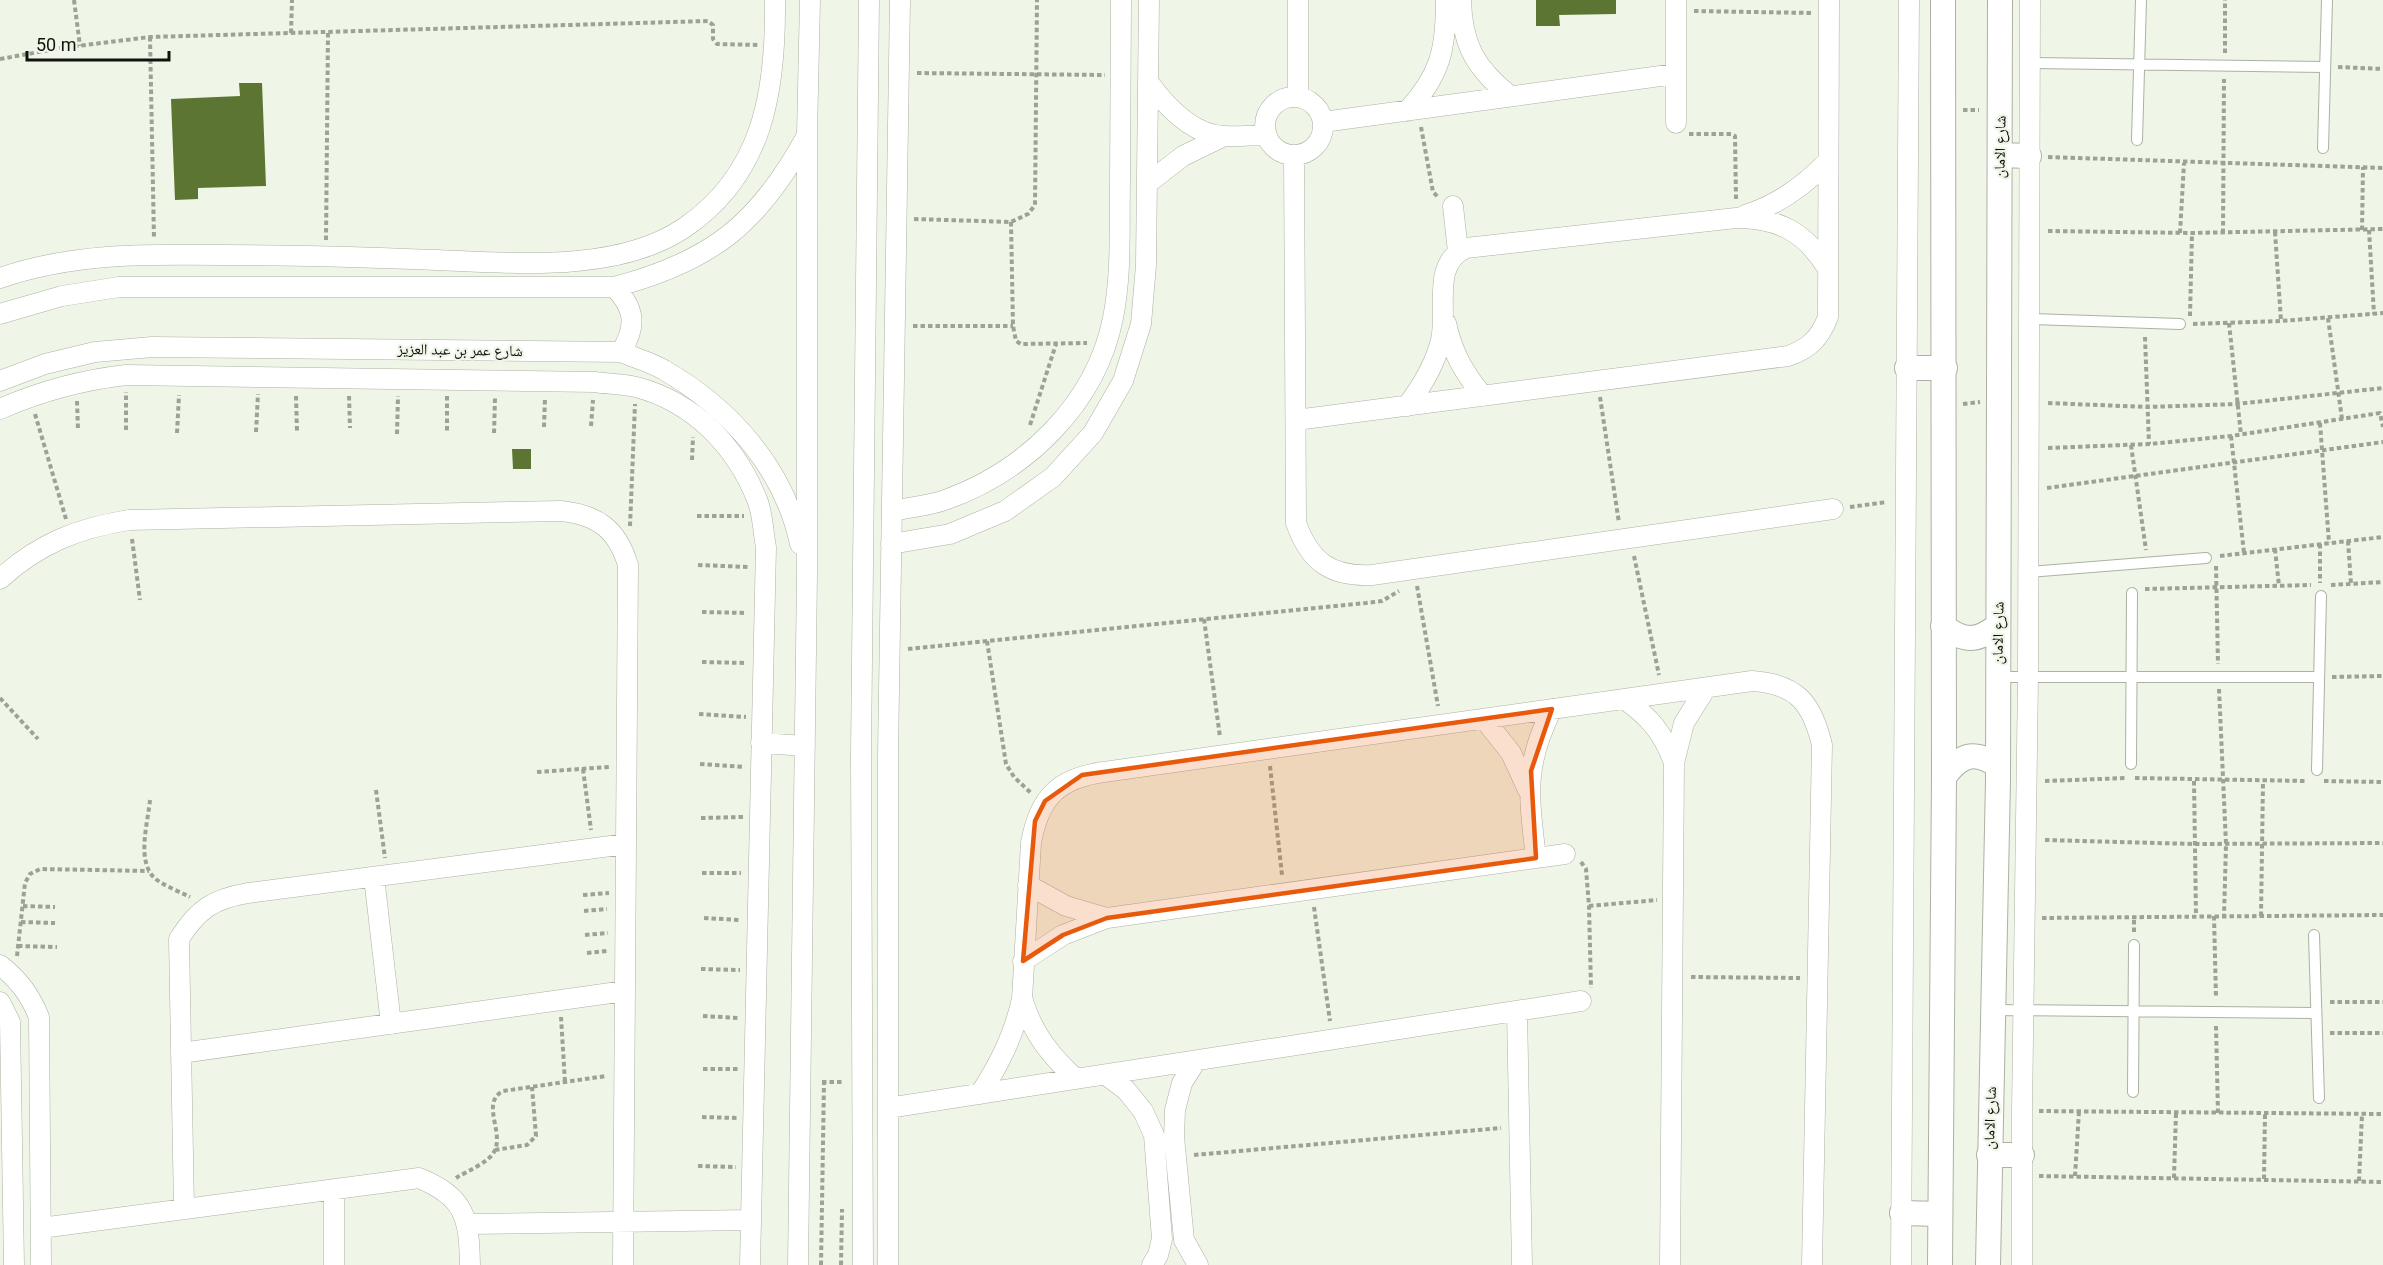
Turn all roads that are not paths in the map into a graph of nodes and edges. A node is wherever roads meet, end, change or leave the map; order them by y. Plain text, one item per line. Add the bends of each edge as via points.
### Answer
1 (775, 0) edge
2 (810, 0) edge
3 (868, 0) edge
4 (900, 0) edge
5 (1121, 0) edge
6 (1149, 0) edge
7 (1298, 0) edge
8 (1446, 0) edge
9 (1461, 0) edge
10 (1909, 0) edge
11 (1943, 0) edge
12 (2000, 0) edge
13 (2030, 0) edge
14 (2141, 0) edge
15 (2327, 0) edge
16 (1676, 5) edge
17 (1829, 7) edge
18 (2030, 63) junction
19 (2139, 64) junction
20 (2325, 67) junction
21 (1675, 74) junction
22 (1149, 83) junction
23 (1510, 96) junction
24 (1298, 97) junction
25 (1412, 110) junction
26 (1323, 123) junction
27 (1676, 123) road end
28 (807, 135) junction
29 (1267, 135) junction
30 (1222, 136) junction
31 (2137, 140) dead end
32 (2323, 148) dead end
33 (1294, 155) junction
34 (2000, 155) junction
35 (2029, 156) junction
36 (1828, 161) junction
37 (1148, 183) junction
38 (1453, 206) road end
39 (1736, 218) junction
40 (1458, 252) junction
41 (114, 255) junction
42 (318, 255) junction
43 (508, 262) junction
44 (1828, 269) junction
45 (0, 278) edge
46 (118, 287) junction
47 (614, 287) junction
48 (312, 288) junction
49 (508, 289) junction
50 (0, 314) edge
51 (1445, 318) junction
52 (2029, 319) junction
53 (2180, 324) dead end
54 (865, 346) junction
55 (894, 348) junction
56 (535, 351) junction
57 (621, 352) junction
58 (1907, 368) junction
59 (1945, 368) junction
60 (0, 381) edge
61 (540, 383) junction
62 (1483, 396) junction
63 (1407, 406) junction
64 (0, 408) edge
65 (1296, 420) junction
66 (1833, 509) road end
67 (892, 511) junction
68 (891, 544) junction
69 (2205, 558) dead end
70 (2028, 572) junction
71 (807, 574) junction
72 (0, 579) edge
73 (2137, 591) road end
74 (2321, 591) road end
75 (1943, 626) junction
76 (1997, 626) junction
77 (1997, 677) junction
78 (2028, 677) junction
79 (2132, 677) junction
80 (2319, 677) junction
81 (1706, 688) junction
82 (1624, 699) junction
83 (1552, 709) junction
84 (1484, 719) junction
85 (761, 743) junction
86 (805, 746) junction
87 (888, 754) junction
88 (861, 755) junction
89 (1674, 764) junction
90 (2131, 764) dead end
91 (1997, 765) junction
92 (2317, 770) dead end
93 (1944, 777) junction
94 (1529, 793) junction
95 (626, 844) junction
96 (1565, 854) road end
97 (1536, 858) junction
98 (381, 876) junction
99 (1028, 885) junction
100 (1107, 918) junction
101 (2314, 935) dead end
102 (2134, 945) dead end
103 (1023, 961) junction
104 (8, 970) edge
105 (625, 991) junction
106 (1022, 999) junction
107 (1581, 1001) road end
108 (0, 1002) edge
109 (2316, 1008) junction
110 (1993, 1010) junction
111 (1517, 1011) junction
112 (2023, 1011) junction
113 (2134, 1011) junction
114 (391, 1024) junction
115 (181, 1053) junction
116 (1196, 1061) junction
117 (1106, 1075) junction
118 (1076, 1080) junction
119 (2133, 1092) dead end
120 (980, 1094) junction
121 (2319, 1098) dead end
122 (888, 1108) junction
123 (1989, 1155) junction
124 (2022, 1165) junction
125 (334, 1189) junction
126 (184, 1209) junction
127 (1902, 1213) junction
128 (1940, 1214) junction
129 (751, 1220) junction
130 (623, 1222) junction
131 (467, 1224) junction
132 (41, 1228) junction
133 (1808, 1262) edge
134 (14, 1265) edge
135 (41, 1265) edge
136 (334, 1265) edge
137 (470, 1265) edge
138 (623, 1265) edge
139 (750, 1265) edge
140 (798, 1265) edge
141 (863, 1265) edge
142 (888, 1265) edge
143 (1152, 1265) edge
144 (1198, 1265) edge
145 (1522, 1265) edge
146 (1670, 1265) edge
147 (1901, 1265) edge
148 (1940, 1265) edge
149 (1988, 1265) edge
150 (2022, 1265) edge

1 - 43 street via 766,111 757,139 744,166 706,211 683,229 628,252 569,261
2 - 28 street
3 - 54 street
4 - 55 street
5 - 67 street via 1119,265 1113,317 1096,367 1070,411 1034,450 992,480 943,501
6 - 22 street
7 - 24 street
8 - 25 street via 1444,50 1436,73
9 - 23 street via 1467,45 1492,82
10 - 58 street
11 - 59 street
12 - 34 street, شارع الامان
13 - 18 street
14 - 19 lane
15 - 20 lane
16 - 21 street
17 - 36 street
18 - 19 lane
18 - 35 street
19 - 20 lane
19 - 31 lane
20 - 32 lane
21 - 23 street
21 - 27 street
22 - 30 street via 1180,117
22 - 37 street
23 - 25 street
24 - 26 street via 1318,108
24 - 29 street via 1282,100 1270,111
25 - 26 street
26 - 33 street via 1319,142
28 - 47 street via 767,198 730,235 694,259 655,276
28 - 71 street
29 - 30 street
29 - 33 street via 1280,151
30 - 37 street via 1183,156
33 - 65 street
34 - 35 street
34 - 76 street, شارع الامان
35 - 52 street
36 - 39 street via 1786,196
36 - 44 street
37 - 68 street via 1141,324 1123,381 1093,433 1053,477 1005,511 950,534
38 - 40 street
39 - 40 street
39 - 44 street via 1764,219 1790,229 1812,246
40 - 51 street via 1444,273
41 - 42 street
41 - 45 street via 65,261
41 - 46 street
42 - 43 street
42 - 48 street
43 - 49 street
44 - 62 street via 1828,317 1818,338 1799,353
46 - 48 street
46 - 50 street via 63,296
47 - 49 street
47 - 57 street via 624,297 632,325
48 - 49 street
51 - 62 street via 1457,360
51 - 63 street via 1433,364
52 - 53 lane
52 - 70 street
54 - 55 street
54 - 88 street
55 - 67 street
56 - 57 street, شارع عمر بن عبد العزيز
56 - 60 street, شارع عمر بن عبد العزيز via 152,347 95,352 45,364
56 - 61 street
57 - 71 street, شارع عمر بن عبد العزيز via 699,391 759,453 782,490
58 - 59 street
58 - 127 street
59 - 75 street
61 - 64 street via 126,375 77,382
61 - 85 street via 595,382 636,387 677,403 712,429 740,464 758,503 766,547
62 - 63 street
63 - 65 street
65 - 66 street via 1296,523 1303,542 1316,558 1332,570 1352,576
67 - 68 street
68 - 87 street
69 - 70 lane
70 - 78 street
71 - 86 street
72 - 95 street via 21,560 70,534 129,520 561,510 592,518 615,535 628,565
73 - 79 lane
74 - 80 lane
75 - 76 street via 1967,638 1982,637
75 - 93 street
76 - 77 street, شارع الامان
77 - 78 lane
77 - 91 street, شارع الامان
78 - 79 lane
78 - 112 street
79 - 80 lane
79 - 90 lane
80 - 92 lane
81 - 82 street
81 - 89 street via 1684,723
81 - 133 street via 1752,681 1788,689 1816,719 1822,745
82 - 83 street
82 - 89 street via 1656,726
83 - 84 street
83 - 94 street via 1535,749
84 - 94 street via 1511,753
84 - 99 street via 1082,775 1061,785 1045,801 1035,821
85 - 86 street
85 - 129 street
86 - 140 street
87 - 88 street
87 - 122 street
88 - 141 street
89 - 146 street
91 - 93 street via 1980,757 1964,757
91 - 110 street, شارع الامان
93 - 128 street
94 - 97 street
95 - 98 street
95 - 105 street
96 - 97 street
97 - 100 street
98 - 114 street
98 - 115 street via 226,897 191,920 179,939
99 - 100 street via 1066,906
99 - 103 street
100 - 103 street via 1063,935
101 - 109 lane
102 - 113 lane
103 - 106 street
104 - 132 street via 30,995 39,1017
105 - 114 street
105 - 130 street
106 - 118 street via 1041,1043
106 - 120 street via 1007,1048
107 - 111 street
108 - 134 street via 10,1022
109 - 113 lane
109 - 121 lane
110 - 112 lane
110 - 123 street, شارع الامان
111 - 116 street
111 - 145 street
112 - 113 lane
112 - 124 street
113 - 119 lane
114 - 115 street
115 - 126 street
116 - 117 street
116 - 144 street via 1182,1083 1175,1110 1175,1156 1184,1240
117 - 118 street
117 - 143 street via 1126,1090 1143,1111 1154,1135 1162,1239
118 - 120 street
120 - 122 street
122 - 142 street
123 - 124 street
123 - 149 street, شارع الامان
124 - 150 street
125 - 126 street
125 - 131 street via 418,1178 440,1187 457,1203
125 - 136 street
126 - 132 street
127 - 128 street
127 - 147 street
128 - 148 street
129 - 130 street
129 - 139 street
130 - 131 street
130 - 138 street
131 - 137 street
132 - 135 street

